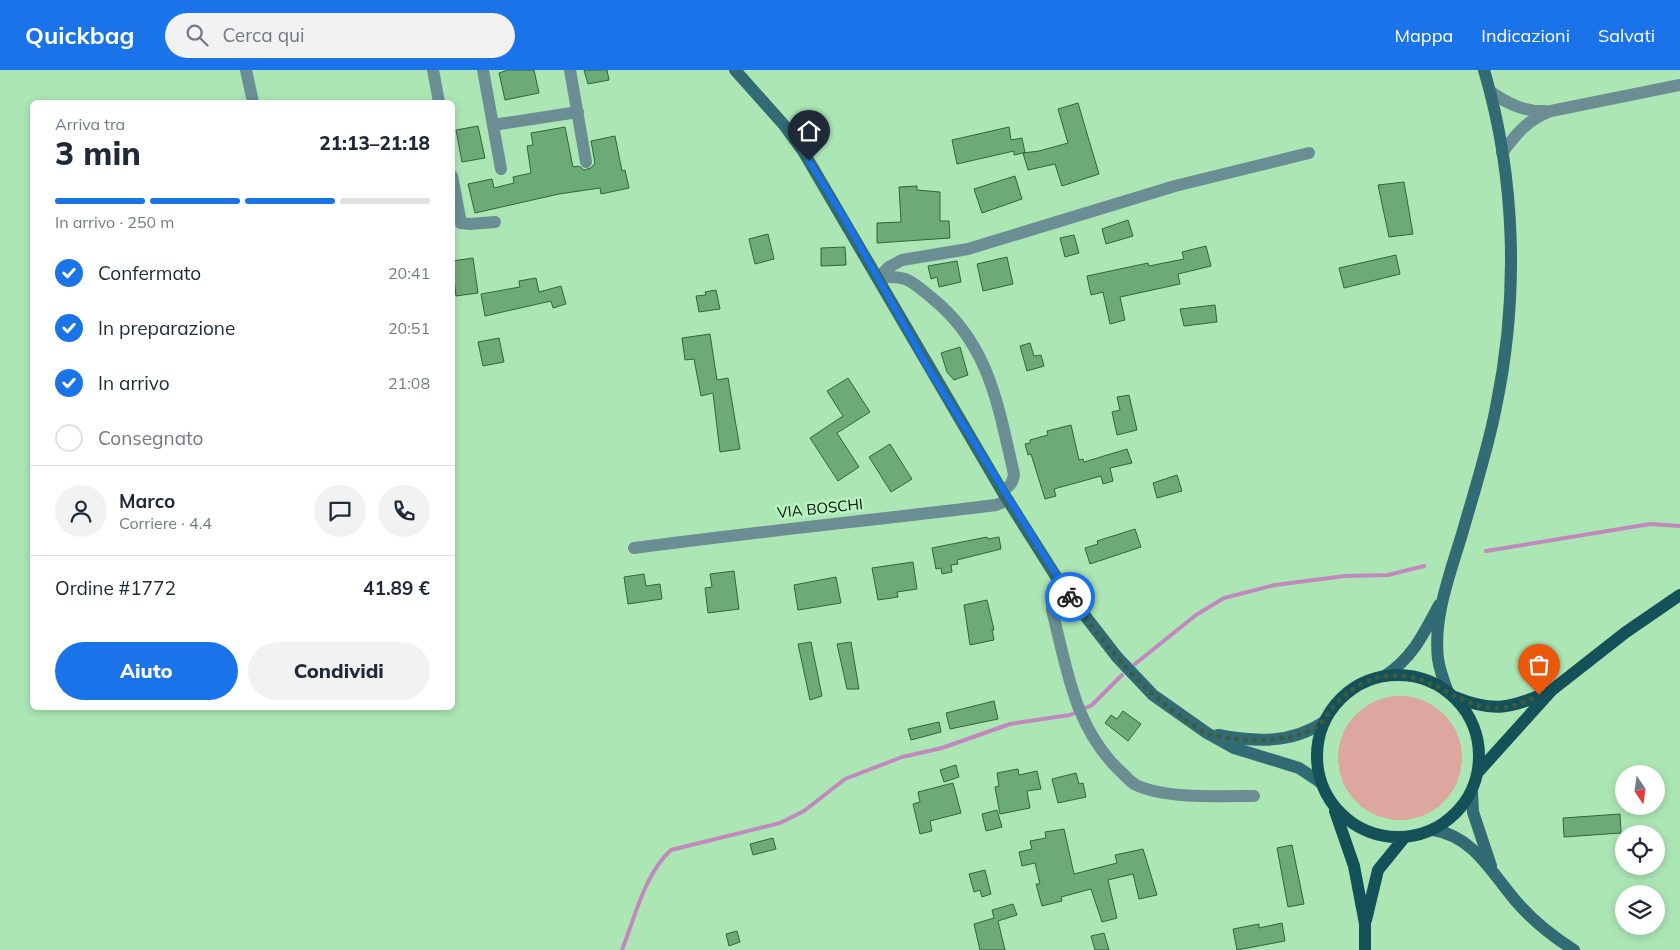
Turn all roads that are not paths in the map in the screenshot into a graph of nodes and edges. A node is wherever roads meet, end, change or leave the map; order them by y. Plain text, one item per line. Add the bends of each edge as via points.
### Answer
1 (246, 70) edge
2 (433, 70) edge
3 (483, 70) edge
4 (570, 70) edge
5 (735, 70) edge
6 (1484, 70) edge
7 (1680, 84) edge
8 (1491, 92) junction
9 (253, 100) edge
10 (439, 100) edge
11 (1551, 111) junction
12 (578, 112) junction
13 (493, 126) junction
14 (1309, 153) dead end
15 (1502, 153) junction
16 (586, 162) dead end
17 (501, 169) dead end
18 (455, 192) edge
19 (495, 222) dead end
20 (878, 278) junction
21 (1005, 495) junction
22 (634, 548) dead end
23 (1062, 586) junction
24 (1680, 595) edge
25 (1442, 601) junction
26 (1385, 676) junction
27 (1552, 690) junction
28 (1451, 694) junction
29 (1324, 722) junction
30 (1207, 733) junction
31 (1478, 771) junction
32 (1320, 782) junction
33 (1472, 792) junction
34 (1254, 796) dead end
35 (1334, 808) junction
36 (1433, 830) junction
37 (1404, 838) junction
38 (1492, 870) junction
39 (1365, 924) junction
40 (1365, 950) edge
41 (1574, 950) edge

1 - 9 street
2 - 10 street
3 - 13 street
4 - 12 street
5 - 20 main road via 779,118 803,151
6 - 8 main road
7 - 11 street
8 - 11 street via 1514,106 1535,112
8 - 15 main road
11 - 15 street via 1520,128
12 - 13 street
12 - 16 street
13 - 17 street
14 - 20 street via 1175,186 968,249 902,260
15 - 25 main road via 1508,190 1511,276 1506,348 1496,406
18 - 19 street via 461,223
20 - 21 main road
20 - 21 street via 896,275 912,281 968,333 984,363 1014,474
21 - 22 street, VIA BOSCHI via 996,505
21 - 23 main road
23 - 30 main road via 1135,678 1170,709
23 - 34 street via 1050,601 1076,701 1084,724 1103,754 1135,785 1199,796
24 - 27 main road
25 - 26 main road via 1412,653 1402,665
25 - 28 main road via 1438,660
26 - 28 main road via 1420,678
26 - 29 main road via 1366,681 1348,692
27 - 28 main road via 1509,707 1493,708 1472,704
27 - 31 main road
28 - 31 main road via 1470,718 1479,744
29 - 30 main road via 1303,734 1256,741
29 - 32 main road via 1317,742
30 - 32 main road via 1234,748 1299,768
31 - 33 main road
32 - 35 main road
33 - 36 main road via 1455,814
33 - 38 main road via 1473,812
35 - 37 main road via 1348,822 1365,831 1384,837
35 - 39 main road via 1354,866
36 - 37 main road
36 - 38 main road via 1449,833 1464,841
37 - 39 main road via 1378,870
38 - 41 main road via 1535,922
39 - 40 main road

